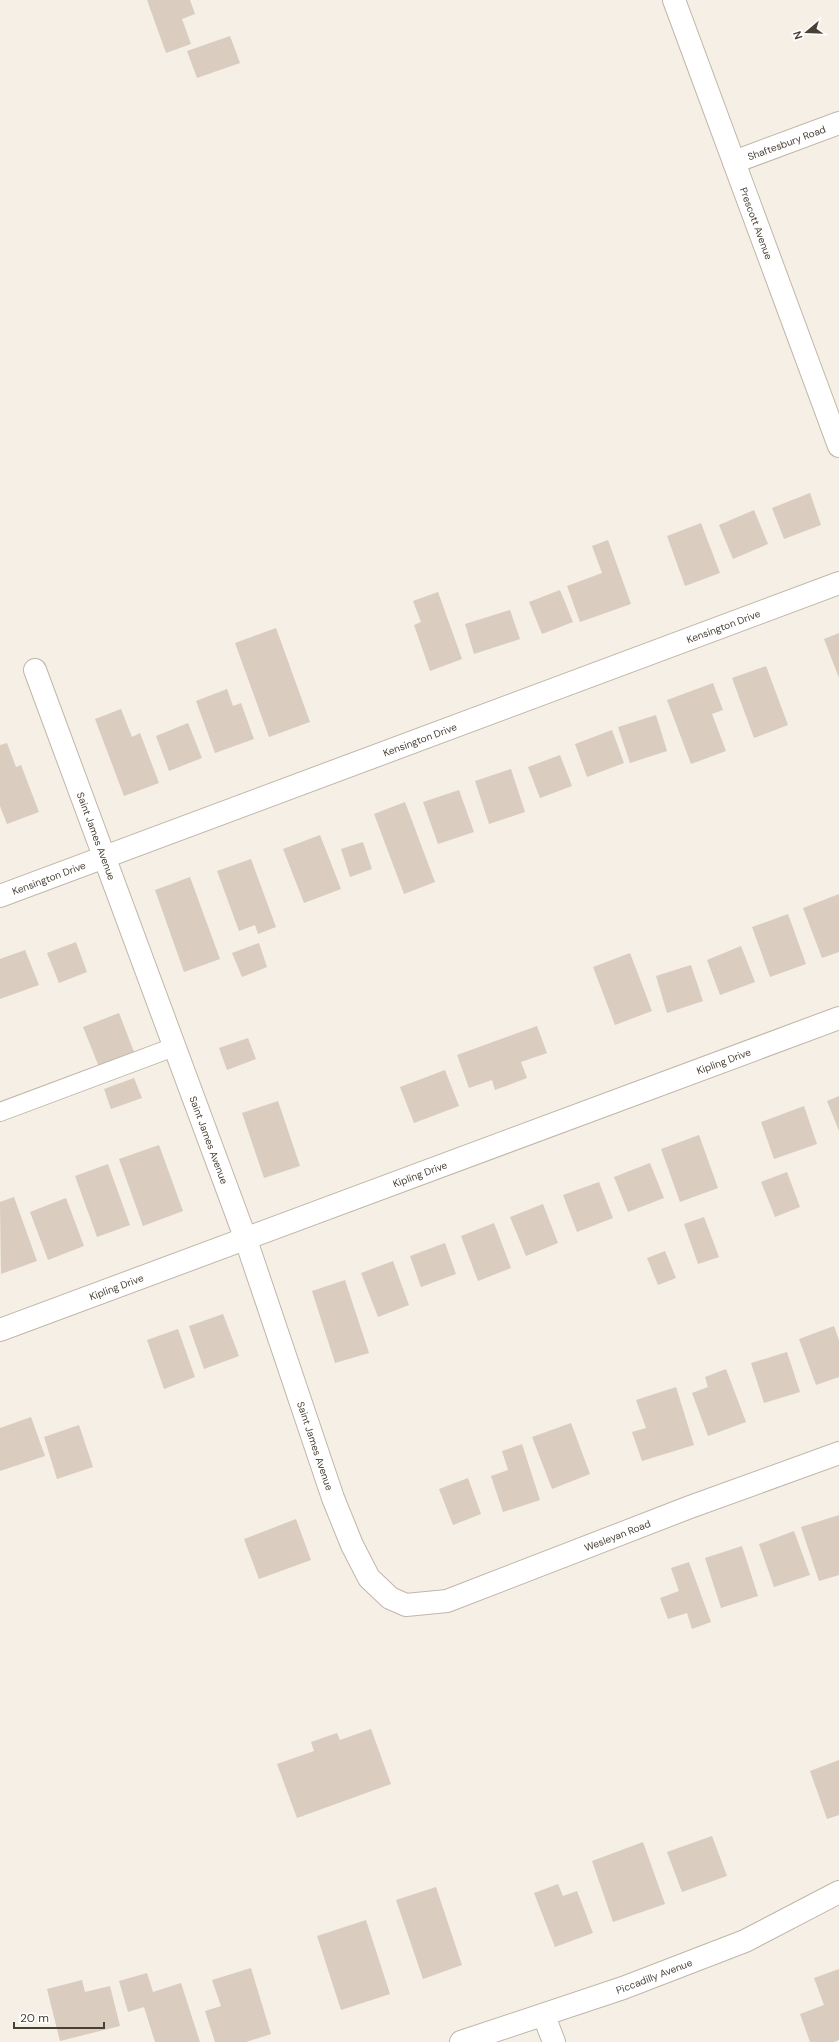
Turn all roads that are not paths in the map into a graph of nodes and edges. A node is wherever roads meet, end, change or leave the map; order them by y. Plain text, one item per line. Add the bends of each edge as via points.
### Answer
1 (674, 0) edge
2 (839, 123) edge
3 (734, 162) junction
4 (839, 446) edge
5 (839, 583) edge
6 (35, 670) dead end
7 (103, 858) junction
8 (0, 896) edge
9 (839, 1018) edge
10 (174, 1046) junction
11 (0, 1112) edge
12 (245, 1237) junction
13 (0, 1330) edge
14 (839, 1453) edge
15 (394, 1600) joint
16 (839, 1892) edge
17 (544, 2016) junction
18 (461, 2042) edge
19 (554, 2042) edge

1 - 3 street, Prescott Avenue
2 - 3 street, Shaftesbury Road
3 - 4 street, Prescott Avenue
5 - 7 street, Kensington Drive
6 - 7 street, Saint James Avenue
7 - 8 street, Kensington Drive
7 - 10 street, Saint James Avenue
9 - 12 street, Kipling Drive
10 - 11 lane
10 - 12 street, Saint James Avenue
12 - 13 street, Kipling Drive
12 - 15 street, Saint James Avenue via 333,1498 352,1545 369,1578
14 - 15 street, Wesleyan Road via 690,1507 447,1601 406,1605
16 - 17 street, Piccadilly Avenue via 745,1941
17 - 18 street, Piccadilly Avenue
17 - 19 street

